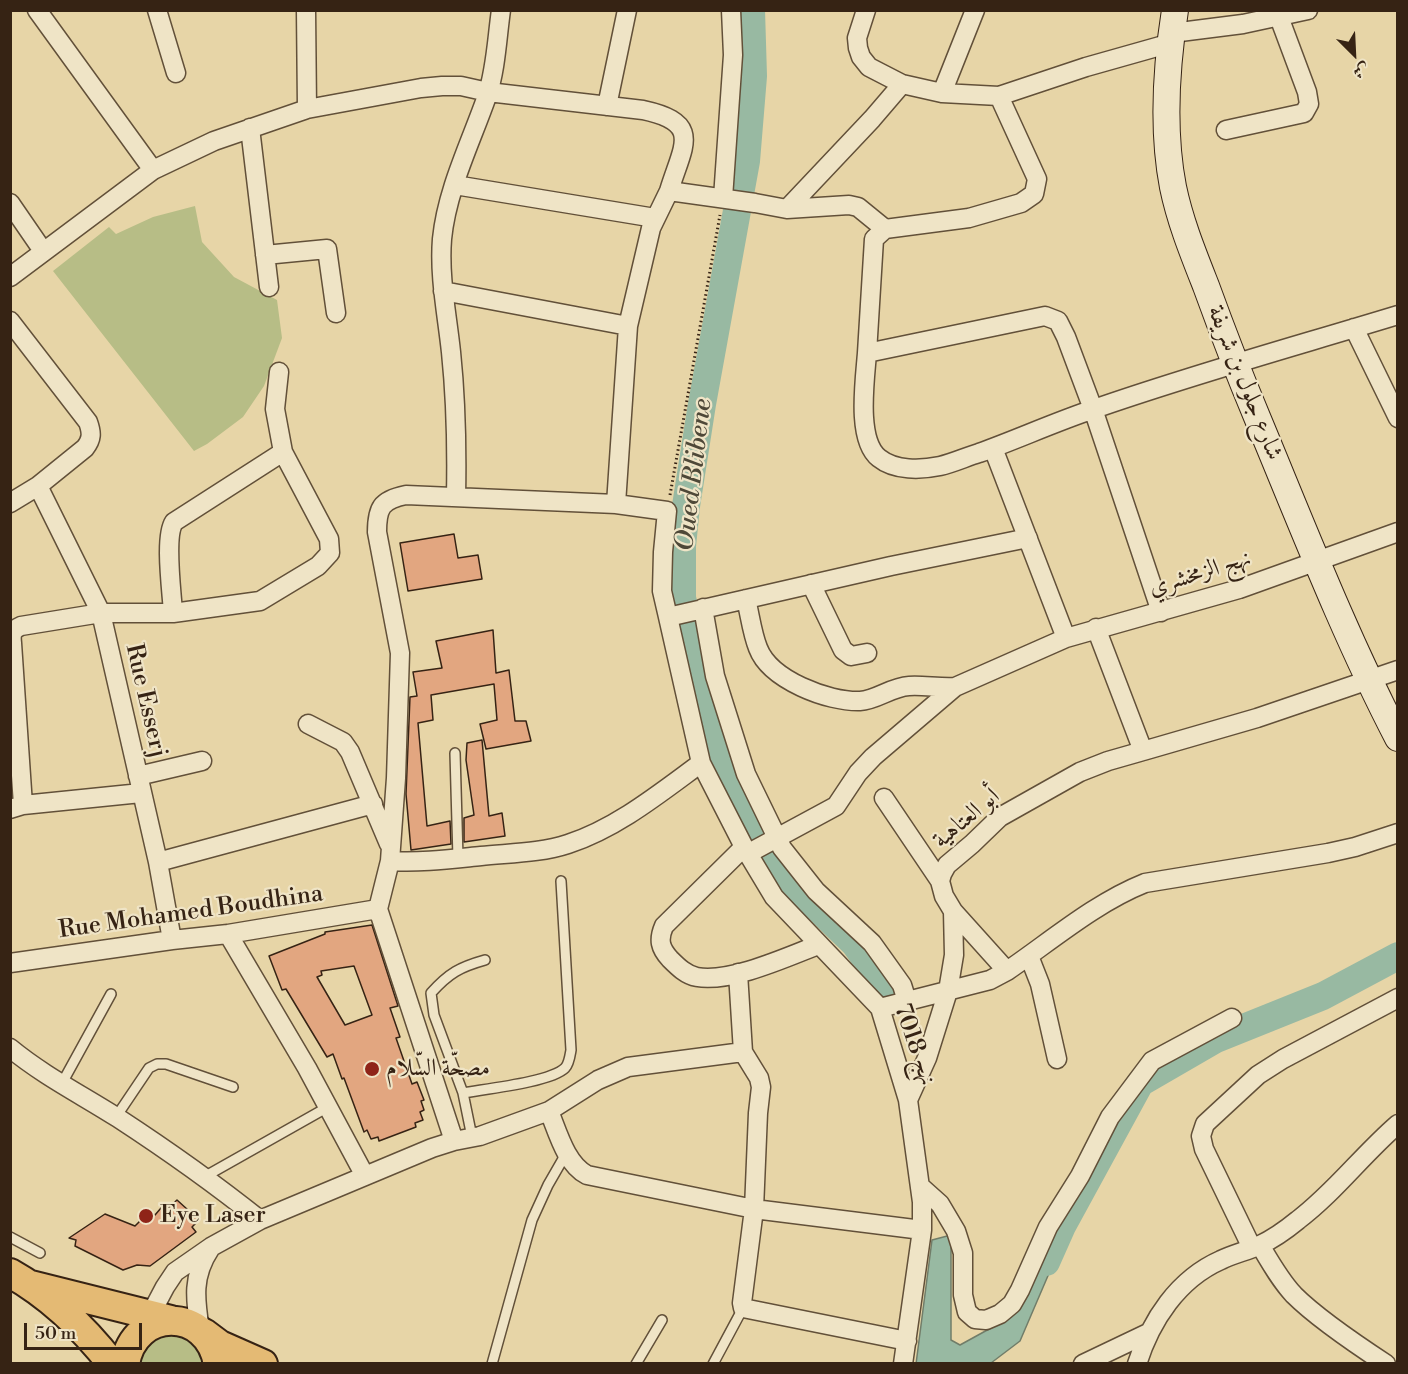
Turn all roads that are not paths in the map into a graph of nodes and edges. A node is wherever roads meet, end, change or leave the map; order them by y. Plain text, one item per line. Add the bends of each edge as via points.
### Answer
1 (157, 10) edge
2 (306, 10) edge
3 (501, 10) edge
4 (627, 10) edge
5 (731, 10) edge
6 (866, 10) edge
7 (975, 10) edge
8 (1308, 10) edge
9 (42, 13) edge
10 (1279, 17) junction
11 (1172, 29) edge
12 (176, 73) dead end
13 (902, 84) junction
14 (488, 92) junction
15 (942, 93) junction
16 (999, 96) junction
17 (607, 106) junction
18 (306, 109) junction
19 (250, 128) junction
20 (1226, 130) dead end
21 (153, 170) junction
22 (455, 185) junction
23 (669, 191) junction
24 (728, 199) junction
25 (10, 204) edge
26 (787, 209) junction
27 (655, 218) junction
28 (885, 229) junction
29 (43, 251) junction
30 (265, 255) junction
31 (10, 277) edge
32 (269, 287) dead end
33 (443, 291) junction
34 (336, 313) dead end
35 (1398, 315) edge
36 (10, 321) edge
37 (628, 326) junction
38 (1354, 328) junction
39 (867, 353) junction
40 (1236, 365) junction
41 (279, 372) dead end
42 (1093, 409) junction
43 (1398, 418) edge
44 (993, 448) junction
45 (283, 452) junction
46 (38, 486) junction
47 (456, 497) junction
48 (10, 503) edge
49 (616, 504) junction
50 (1398, 532) edge
51 (1028, 538) junction
52 (1317, 561) junction
53 (811, 584) junction
54 (746, 599) junction
55 (698, 609) junction
56 (1161, 612) junction
57 (101, 613) junction
58 (173, 613) junction
59 (670, 617) junction
60 (1096, 628) junction
61 (1066, 638) junction
62 (867, 653) dead end
63 (1398, 670) edge
64 (1368, 680) junction
65 (955, 687) junction
66 (308, 724) dead end
67 (1398, 738) edge
68 (1143, 751) junction
69 (454, 753) dead end
70 (202, 761) dead end
71 (701, 763) junction
72 (140, 785) junction
73 (884, 798) dead end
74 (373, 804) junction
75 (16, 807) edge
76 (1398, 833) edge
77 (776, 840) junction
78 (748, 850) junction
79 (390, 854) junction
80 (458, 858) junction
81 (158, 862) junction
82 (561, 881) dead end
83 (940, 881) junction
84 (378, 909) junction
85 (953, 911) junction
86 (228, 934) junction
87 (172, 939) junction
88 (818, 945) junction
89 (1029, 956) junction
90 (485, 960) dead end
91 (10, 963) edge
92 (1007, 971) junction
93 (738, 973) junction
94 (948, 991) junction
95 (111, 994) dead end
96 (1398, 998) edge
97 (907, 1001) junction
98 (880, 1008) junction
99 (1232, 1018) dead end
100 (10, 1048) edge
101 (743, 1052) junction
102 (1057, 1059) dead end
103 (61, 1085) junction
104 (233, 1087) dead end
105 (463, 1093) junction
106 (908, 1100) junction
107 (328, 1107) junction
108 (549, 1111) junction
109 (116, 1117) junction
110 (1398, 1124) edge
111 (463, 1139) junction
112 (567, 1152) junction
113 (364, 1176) junction
114 (204, 1177) junction
115 (921, 1187) junction
116 (754, 1209) junction
117 (260, 1220) junction
118 (922, 1230) junction
119 (10, 1237) edge
120 (1256, 1246) junction
121 (211, 1247) junction
122 (40, 1253) dead end
123 (21, 1279) edge
124 (743, 1308) junction
125 (662, 1320) dead end
126 (201, 1331) junction
127 (1148, 1333) junction
128 (144, 1334) edge
129 (907, 1341) junction
130 (112, 1363) edge
131 (218, 1364) edge
132 (263, 1364) edge
133 (492, 1364) edge
134 (636, 1364) edge
135 (713, 1364) edge
136 (903, 1364) edge
137 (1083, 1364) edge
138 (1137, 1364) edge
139 (1386, 1364) edge

1 - 12 street
2 - 18 street
3 - 14 street
4 - 17 street
5 - 24 street
6 - 13 street via 857,38 861,57 869,67
7 - 15 street
8 - 10 street
9 - 21 street
10 - 11 street
10 - 20 street via 1307,92 1309,104 1305,113
11 - 16 street via 1086,67
11 - 40 main road, شارع جلول بن شريفة via 1167,139 1173,186 1188,239
13 - 15 street
13 - 26 street
14 - 17 street
14 - 18 street via 460,86 432,87
14 - 22 street
15 - 16 street
16 - 28 street via 1037,179 1034,194 1021,203 969,218
17 - 23 street via 659,114 683,129 685,138
18 - 19 street
19 - 21 street
19 - 30 street
21 - 29 street
22 - 27 street
22 - 33 street via 442,238
23 - 24 street
23 - 27 street
24 - 26 street
25 - 29 street
26 - 28 street via 849,205 858,207
27 - 37 street
28 - 39 street via 874,239
29 - 31 street
30 - 32 street
30 - 34 street via 327,249
33 - 37 street
33 - 47 street via 455,406
35 - 38 street
36 - 46 street via 91,431 85,448
37 - 49 street
38 - 40 street
38 - 43 street
39 - 42 street via 1052,317 1066,338
39 - 44 street via 865,426 870,447 880,459 924,469
40 - 42 street
40 - 52 main road, شارع جلول بن شريفة
41 - 45 street via 275,409
42 - 44 street
42 - 56 street
44 - 51 street
45 - 58 street via 174,522 169,540
45 - 58 street via 329,539 326,560 260,601
46 - 48 street
46 - 57 street, Rue Esserj
47 - 49 street
47 - 79 street via 391,498 381,507 377,518 377,532 407,653
49 - 59 street, نهج 7018 via 668,511 662,591
50 - 52 street, نهج الزمخشري
51 - 53 street
51 - 61 street
52 - 56 street, نهج الزمخشري
52 - 64 main road, شارع جلول بن شريفة
53 - 54 street
53 - 62 street via 843,650 851,656
54 - 55 street
54 - 65 street via 758,650 780,675 824,696 860,701 908,686
55 - 59 street
55 - 77 street via 746,774
56 - 60 street, نهج الزمخشري
57 - 58 street
57 - 72 street, Rue Esserj
57 - 75 street via 21,626 11,635
59 - 71 street, نهج 7018
60 - 61 street, نهج الزمخشري
60 - 68 street
61 - 65 street
63 - 64 street, أبو العتاهية
64 - 67 main road, شارع جلول بن شريفة
64 - 68 street, أبو العتاهية
65 - 77 street via 873,757 836,806
66 - 74 street via 343,742
68 - 83 street, أبو العتاهية via 1080,772 1000,817 947,865
69 - 80 lane
70 - 72 street
71 - 78 street, نهج 7018
71 - 80 street via 612,824 567,844
72 - 75 street
72 - 81 street, Rue Esserj
73 - 83 street
74 - 79 street
74 - 81 street
76 - 89 street via 1328,853 1145,883 1100,906
77 - 78 street
77 - 97 street via 816,891 872,943 902,985
78 - 88 street, نهج 7018 via 774,897
78 - 93 street via 664,926 660,936 661,950 680,969 696,977
79 - 80 street via 405,862
79 - 84 street
81 - 87 street, Rue Esserj
82 - 105 lane via 569,1061 551,1076
83 - 85 street, أبو العتاهية
84 - 86 street, Rue Mohamed Boudhina
84 - 111 street
85 - 92 street
85 - 94 street, أبو العتاهية via 954,955
86 - 87 street, Rue Mohamed Boudhina
86 - 107 street
87 - 91 street, Rue Mohamed Boudhina
88 - 93 street
88 - 98 street, نهج 7018
89 - 92 street
89 - 102 street via 1040,984
90 - 105 lane via 461,967 431,993 434,1015
92 - 94 street via 990,980
93 - 101 street
94 - 97 street
94 - 106 street, أبو العتاهية via 927,1058
95 - 103 lane
96 - 120 street via 1274,1064 1204,1124 1204,1149
97 - 98 street
98 - 106 street, نهج 7018
99 - 115 street via 1152,1061 1110,1117 1048,1227 1020,1290 1000,1314 986,1320 975,1319 967,1312 963,1253 956,1231 940,1204
100 - 103 street
101 - 108 street via 628,1068 598,1080
101 - 116 street via 761,1087
103 - 109 street
104 - 109 lane via 157,1064 149,1068
105 - 111 lane
106 - 115 street, نهج 7018
107 - 113 street
107 - 114 lane
108 - 111 street
108 - 112 street
109 - 114 street
110 - 120 street via 1298,1221
111 - 113 street
112 - 116 street via 577,1170 587,1175
112 - 133 lane via 532,1220
113 - 117 street
114 - 117 street
115 - 118 street, نهج 7018
116 - 118 street
116 - 124 street
117 - 121 street
118 - 129 street, نهج 7018
119 - 122 lane
120 - 127 street via 1212,1264 1189,1280
120 - 139 street via 1294,1295
121 - 126 street via 200,1264 197,1285
121 - 128 street via 175,1272
123 - 128 main road
123 - 130 main road via 86,1332
124 - 129 street
124 - 135 lane
125 - 134 lane
126 - 128 main road via 184,1322
126 - 131 main road via 211,1342
126 - 132 main road via 220,1345
127 - 137 street
127 - 138 street
128 - 130 main road
129 - 136 street, نهج 7018

